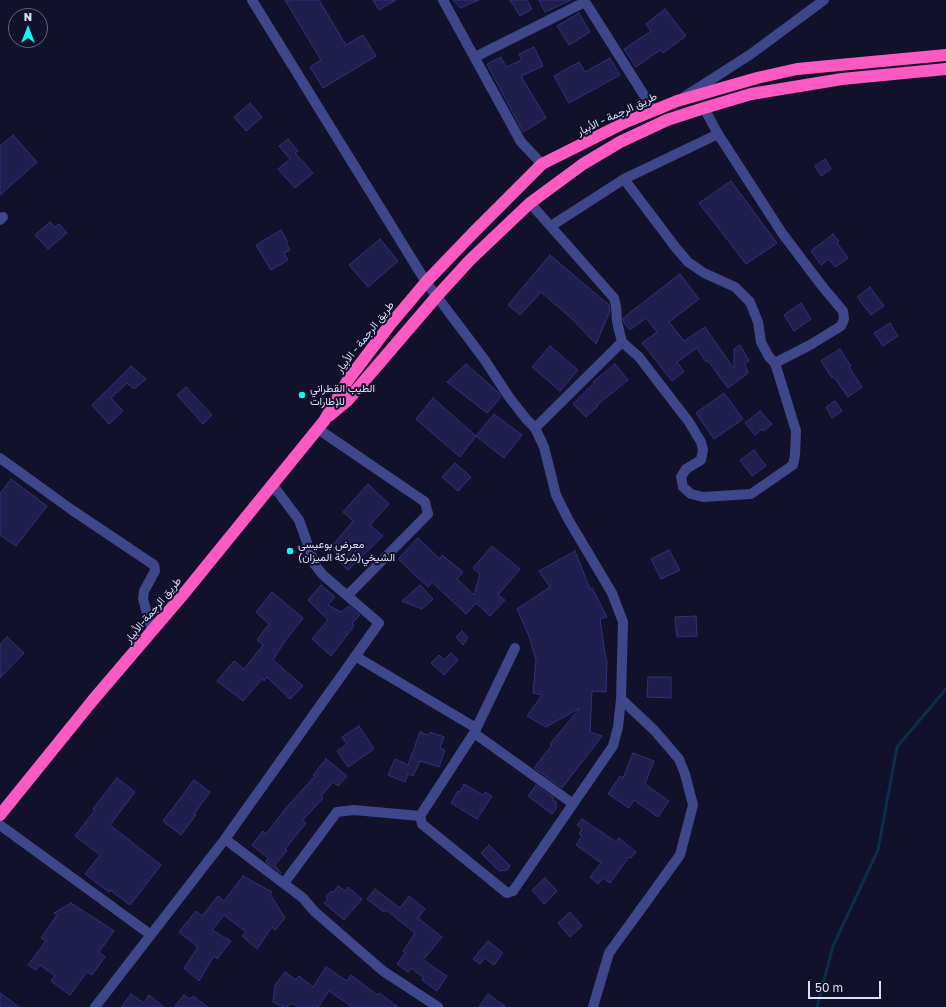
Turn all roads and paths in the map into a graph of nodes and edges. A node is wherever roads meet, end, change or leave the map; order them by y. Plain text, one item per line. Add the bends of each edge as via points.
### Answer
1 (252, 0) edge
2 (443, 0) edge
3 (824, 0) edge
4 (584, 1) edge
5 (946, 54) edge
6 (475, 57) junction
7 (946, 69) edge
8 (677, 101) junction
9 (704, 108) junction
10 (654, 111) junction
11 (718, 134) junction
12 (542, 164) junction
13 (624, 179) junction
14 (530, 203) junction
15 (551, 226) junction
16 (426, 282) junction
17 (437, 296) junction
18 (622, 342) junction
19 (775, 363) junction
20 (321, 425) junction
21 (535, 428) junction
22 (0, 458) edge
23 (272, 484) junction
24 (348, 595) junction
25 (152, 631) junction
26 (516, 648) dead end
27 (355, 656) junction
28 (622, 699) junction
29 (475, 730) junction
30 (572, 803) junction
31 (0, 815) edge
32 (420, 816) junction
33 (0, 825) edge
34 (225, 839) junction
35 (284, 883) junction
36 (152, 936) junction
37 (95, 1007) edge
38 (438, 1007) edge
39 (593, 1007) edge

1 - 16 street
2 - 6 street
3 - 8 street via 750,54
4 - 6 street
4 - 10 street
5 - 8 highway, طريق الرجمة - الأبيار via 796,69
6 - 12 street via 521,142
7 - 9 highway via 842,79 792,87 751,94
8 - 10 highway, طريق الرجمة - الأبيار
9 - 11 street
9 - 14 highway via 667,120 620,142
10 - 12 highway, طريق الرجمة - الأبيار via 626,122
11 - 13 street
11 - 19 street via 782,233 843,311 844,319 841,326
12 - 16 highway, طريق الرجمة - الأبيار
13 - 15 street
13 - 19 street via 688,262 704,273 735,287 750,302 758,322 761,342
14 - 15 street
14 - 17 highway via 470,260
15 - 18 street via 614,298
16 - 17 street
16 - 20 highway, طريق الرجمة - الأبيار via 348,380
17 - 20 highway via 350,397
17 - 21 street via 484,358 526,420
18 - 19 street via 639,357 702,442 701,460 686,469 681,477 682,487 691,494 703,497 752,494 793,465 796,431
18 - 21 street
20 - 23 highway, طريق الرجمة-الأبيار
20 - 24 street via 425,502 428,514
21 - 28 street via 544,447 556,495 612,593 623,622
22 - 25 street via 154,565 155,571 143,595
23 - 24 street via 299,520 315,565 323,575
23 - 25 highway, طريق الرجمة-الأبيار
24 - 27 street via 379,623
25 - 31 highway, طريق الرجمة-الأبيار
26 - 29 street
27 - 29 street
27 - 34 street
28 - 30 street via 613,746
28 - 39 street via 679,759 693,805 680,855 609,953
29 - 30 street
29 - 32 street
30 - 32 street via 513,891 507,893 422,824
32 - 35 street via 354,810 338,812
33 - 36 street
34 - 35 street
34 - 36 street
35 - 38 street via 383,971
36 - 37 street

